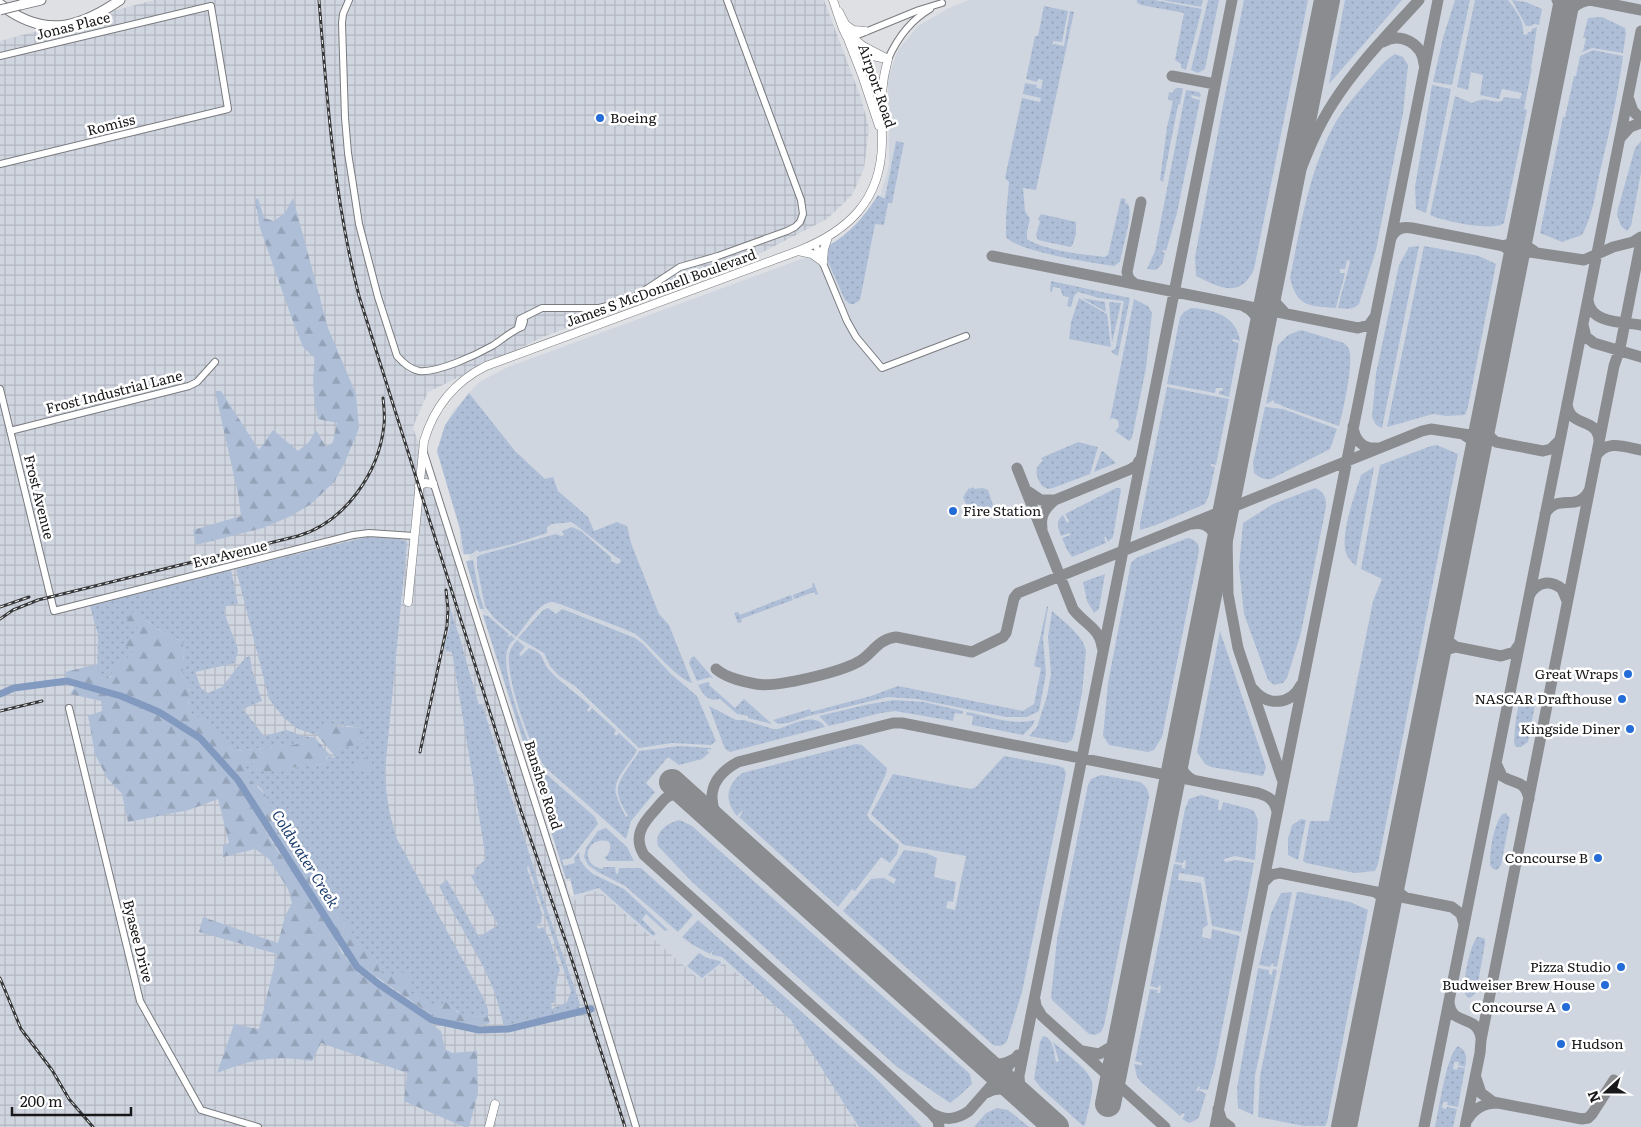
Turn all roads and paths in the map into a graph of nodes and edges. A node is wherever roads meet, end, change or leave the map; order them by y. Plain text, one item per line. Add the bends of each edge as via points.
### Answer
1 (41, 0) edge
2 (120, 0) edge
3 (349, 0) edge
4 (727, 0) edge
5 (950, 0) edge
6 (833, 2) edge
7 (942, 3) junction
8 (0, 4) edge
9 (0, 10) edge
10 (846, 24) junction
11 (865, 31) junction
12 (850, 38) junction
13 (0, 56) edge
14 (888, 59) junction
15 (228, 110) joint
16 (882, 141) junction
17 (0, 164) edge
18 (828, 237) junction
19 (815, 244) junction
20 (798, 251) junction
21 (823, 262) junction
22 (966, 336) dead end
23 (214, 362) dead end
24 (0, 390) edge
25 (10, 430) junction
26 (423, 452) junction
27 (433, 484) junction
28 (419, 486) junction
29 (414, 536) junction
30 (408, 602) dead end
31 (54, 611) joint
32 (70, 708) dead end
33 (495, 1104) dead end
34 (258, 1127) edge
35 (489, 1127) edge
36 (636, 1127) edge

1 - 9 highway, bridge
2 - 8 highway via 86,20 58,26 30,22
3 - 4 street via 342,23 345,116 359,224 381,309 398,356 417,371 427,371 470,358 522,326 523,318 542,308 599,308 624,302 680,267 787,231 800,222 803,214 801,200
5 - 7 street, James S McDonnell Boulevard
6 - 10 main road, Airport Road
6 - 12 main road, Airport Road via 839,23
7 - 11 street, James S McDonnell Boulevard
7 - 14 street, James S McDonnell Boulevard via 912,23
10 - 11 main road via 853,30
10 - 12 main road, Airport Road
11 - 12 street, James S McDonnell Boulevard
12 - 14 main road, Airport Road via 867,54
12 - 16 main road, Airport Road
13 - 15 street, Jonas Place via 211,6
14 - 16 main road, James S McDonnell Boulevard via 881,92
15 - 17 street, Romiss
16 - 18 main road, James S McDonnell Boulevard via 880,168 867,199 850,221
18 - 19 main road, James S McDonnell Boulevard
18 - 21 main road
19 - 20 main road, James S McDonnell Boulevard
19 - 21 street
20 - 21 main road via 812,254
20 - 26 main road, James S McDonnell Boulevard via 480,370 453,389 442,403 428,429
21 - 22 street via 846,321 882,368
23 - 25 street, Frost Industrial Lane via 197,382 189,386
24 - 25 street, Frost Avenue
25 - 31 street, Frost Avenue
26 - 27 street, Banshee Road
26 - 28 main road, James S McDonnell Boulevard
27 - 28 main road
27 - 36 street, Banshee Road
28 - 29 main road, James S McDonnell Boulevard
29 - 30 main road, James S McDonnell Boulevard
29 - 31 street, Eva Avenue via 353,535
32 - 34 street, Byasee Drive via 140,1001 201,1110
33 - 35 main road

